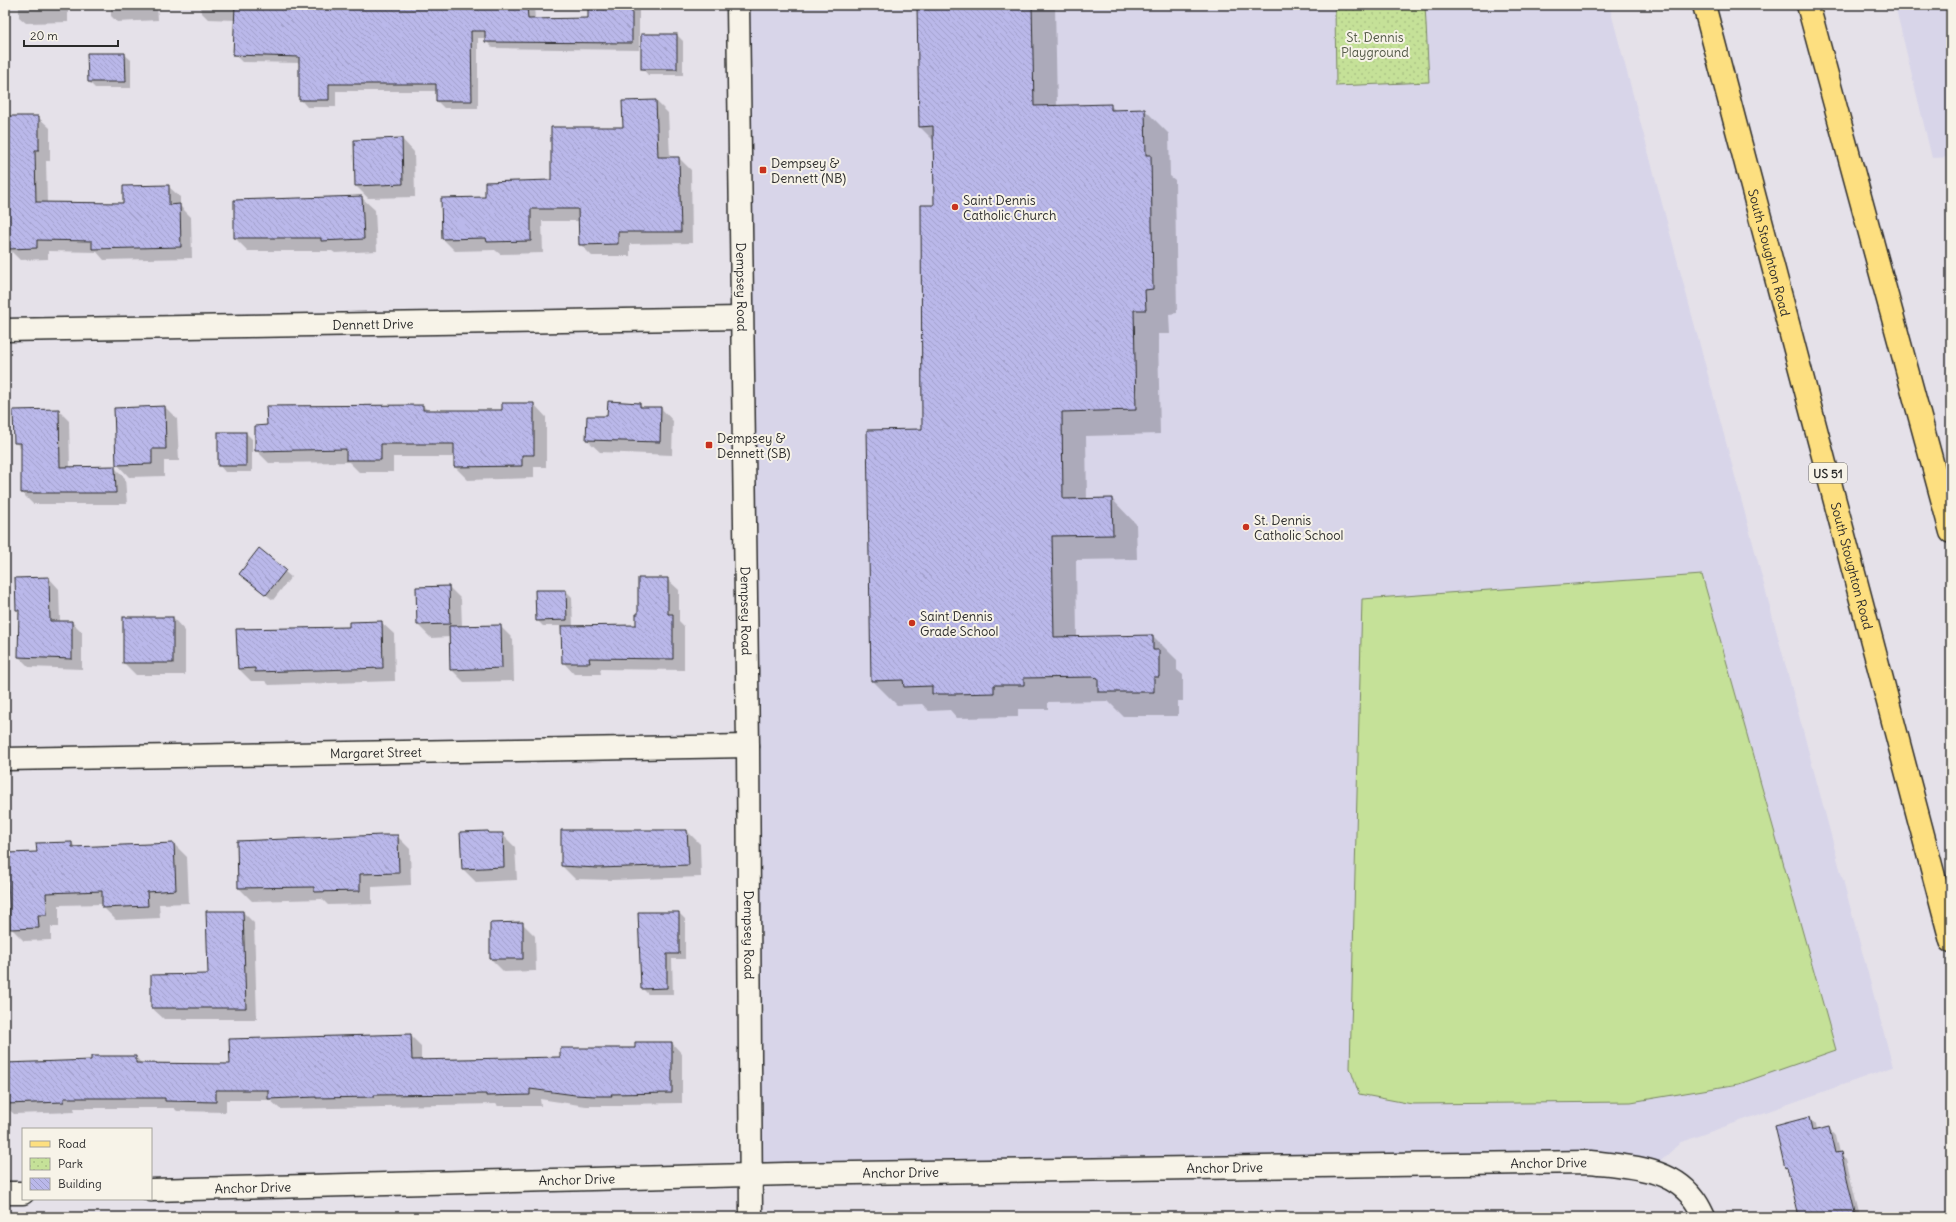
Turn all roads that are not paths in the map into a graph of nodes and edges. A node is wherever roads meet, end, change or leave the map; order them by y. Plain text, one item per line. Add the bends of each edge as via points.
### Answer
1 (738, 5) edge
2 (1704, 5) edge
3 (1808, 5) edge
4 (741, 318) junction
5 (5, 330) edge
6 (1951, 532) edge
7 (748, 746) junction
8 (5, 759) edge
9 (1951, 941) edge
10 (750, 1175) junction
11 (152, 1190) edge
12 (5, 1193) edge
13 (22, 1193) edge
14 (751, 1217) edge
15 (1704, 1217) edge

1 - 4 street, Dempsey Road
2 - 9 main road, South Stoughton Road / US 51
3 - 6 main road
4 - 5 street, Dennett Drive
4 - 7 street, Dempsey Road
7 - 8 street, Margaret Street
7 - 10 street, Dempsey Road
10 - 11 street, Anchor Drive
10 - 14 street, Dempsey Road
10 - 15 street, Anchor Drive via 1590,1162 1663,1174 1693,1197
12 - 13 street

